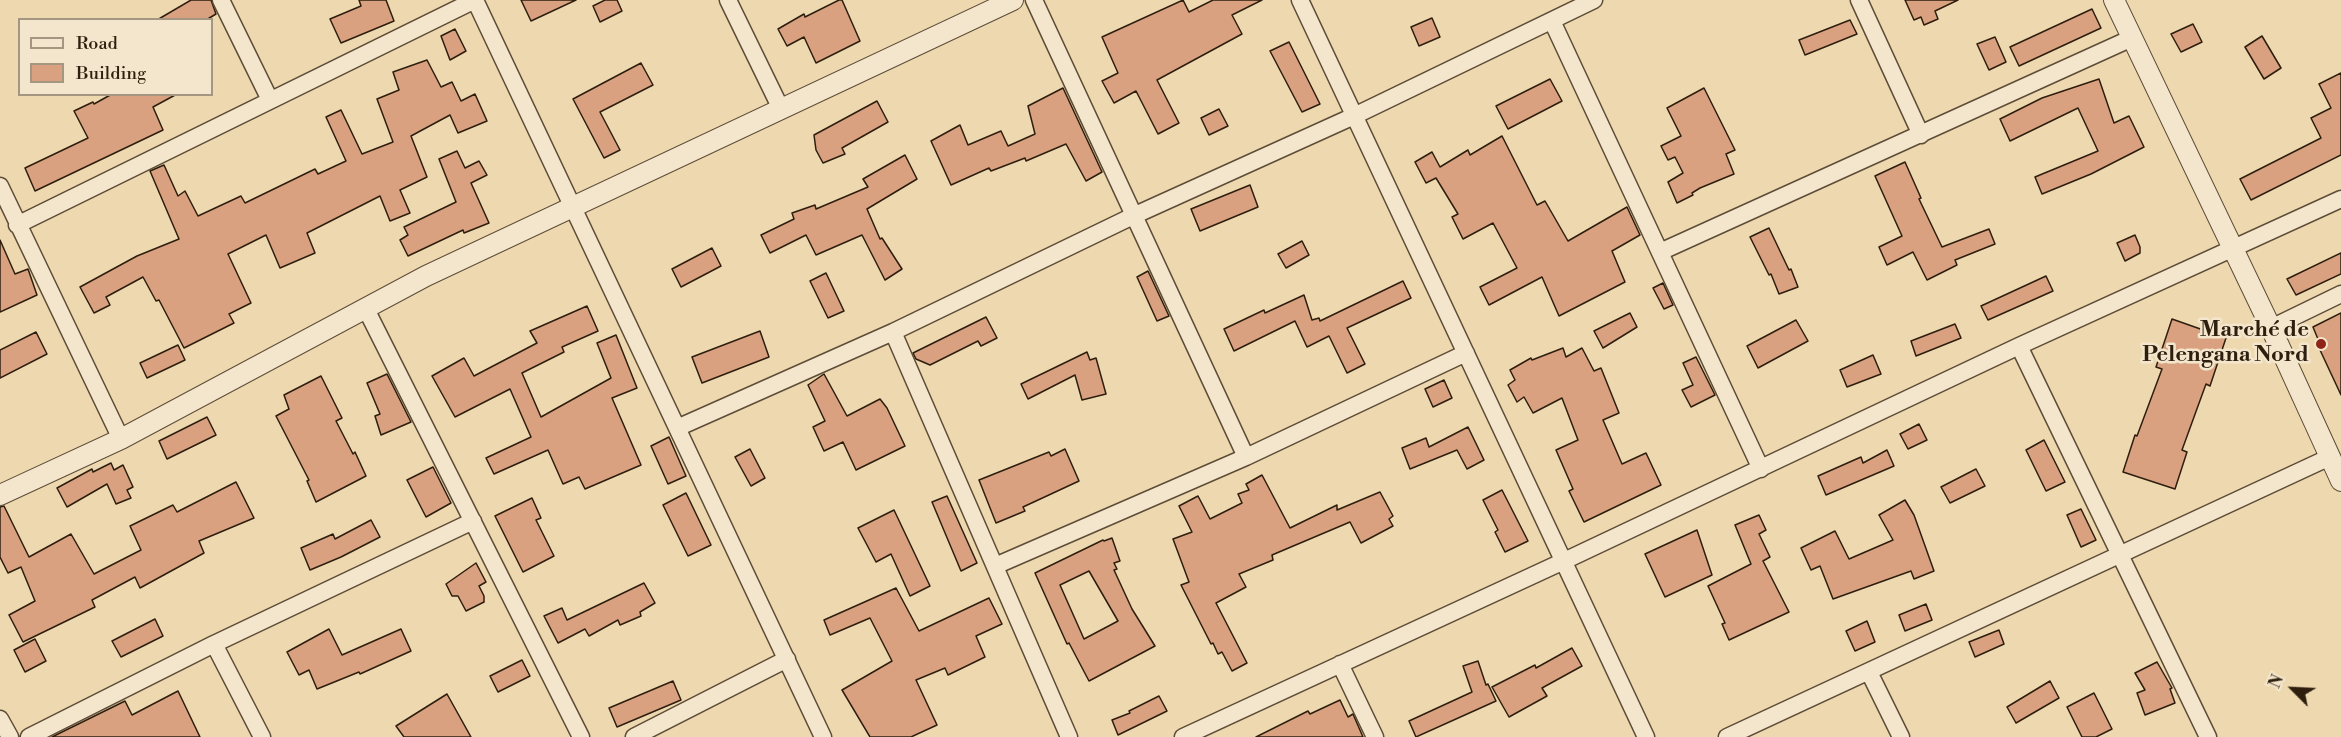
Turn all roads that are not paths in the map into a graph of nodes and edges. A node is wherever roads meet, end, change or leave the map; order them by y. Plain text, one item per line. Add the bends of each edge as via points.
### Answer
1 (221, 0) edge
2 (475, 0) edge
3 (728, 0) edge
4 (1012, 0) edge
5 (1034, 0) edge
6 (1300, 0) edge
7 (1594, 0) edge
8 (1859, 0) edge
9 (2114, 0) edge
10 (1552, 21) junction
11 (2132, 38) junction
12 (270, 100) junction
13 (781, 109) junction
14 (1354, 116) junction
15 (1921, 135) junction
16 (0, 186) edge
17 (2341, 199) edge
18 (575, 207) junction
19 (1133, 216) junction
20 (17, 225) junction
21 (2232, 250) junction
22 (1660, 252) junction
23 (2341, 294) edge
24 (366, 309) junction
25 (2271, 328) junction
26 (893, 332) junction
27 (2019, 346) junction
28 (1466, 353) junction
29 (677, 428) junction
30 (121, 439) junction
31 (1246, 457) junction
32 (2330, 457) junction
33 (1761, 469) junction
34 (2341, 481) edge
35 (0, 495) edge
36 (473, 521) junction
37 (2120, 554) junction
38 (1564, 561) junction
39 (995, 566) junction
40 (213, 644) junction
41 (787, 659) junction
42 (1340, 664) junction
43 (1869, 672) junction
44 (0, 719) edge
45 (10, 737) edge
46 (29, 737) edge
47 (261, 737) edge
48 (581, 737) edge
49 (634, 737) edge
50 (824, 737) edge
51 (1069, 737) edge
52 (1183, 737) edge
53 (1375, 737) edge
54 (1646, 737) edge
55 (1726, 737) edge
56 (1901, 737) edge
57 (2208, 737) edge

1 - 12 street
2 - 12 street
2 - 18 street
3 - 13 street
4 - 13 street
5 - 19 street
6 - 14 street
7 - 10 street
8 - 15 street
9 - 11 street
10 - 14 street
10 - 22 street
11 - 15 street
11 - 21 street
12 - 20 street
13 - 18 street
14 - 19 street
14 - 28 street
15 - 22 street
16 - 20 street
17 - 21 street
18 - 24 street via 426,276
18 - 29 street
19 - 26 street
19 - 31 street
20 - 30 street
21 - 25 street
21 - 27 street
22 - 33 street
23 - 25 street
24 - 30 street
24 - 36 street
25 - 32 street
26 - 29 street
26 - 39 street
27 - 33 street
27 - 37 street
28 - 31 street
28 - 38 street
29 - 41 street
30 - 35 street
31 - 39 street
32 - 34 street
32 - 37 street
33 - 38 street
36 - 40 street
36 - 48 street
37 - 43 street
37 - 57 street
38 - 42 street
38 - 54 street
39 - 51 street
40 - 46 street
40 - 47 street
41 - 49 street
41 - 50 street
42 - 52 street
42 - 53 street
43 - 55 street
43 - 56 street
44 - 45 street

